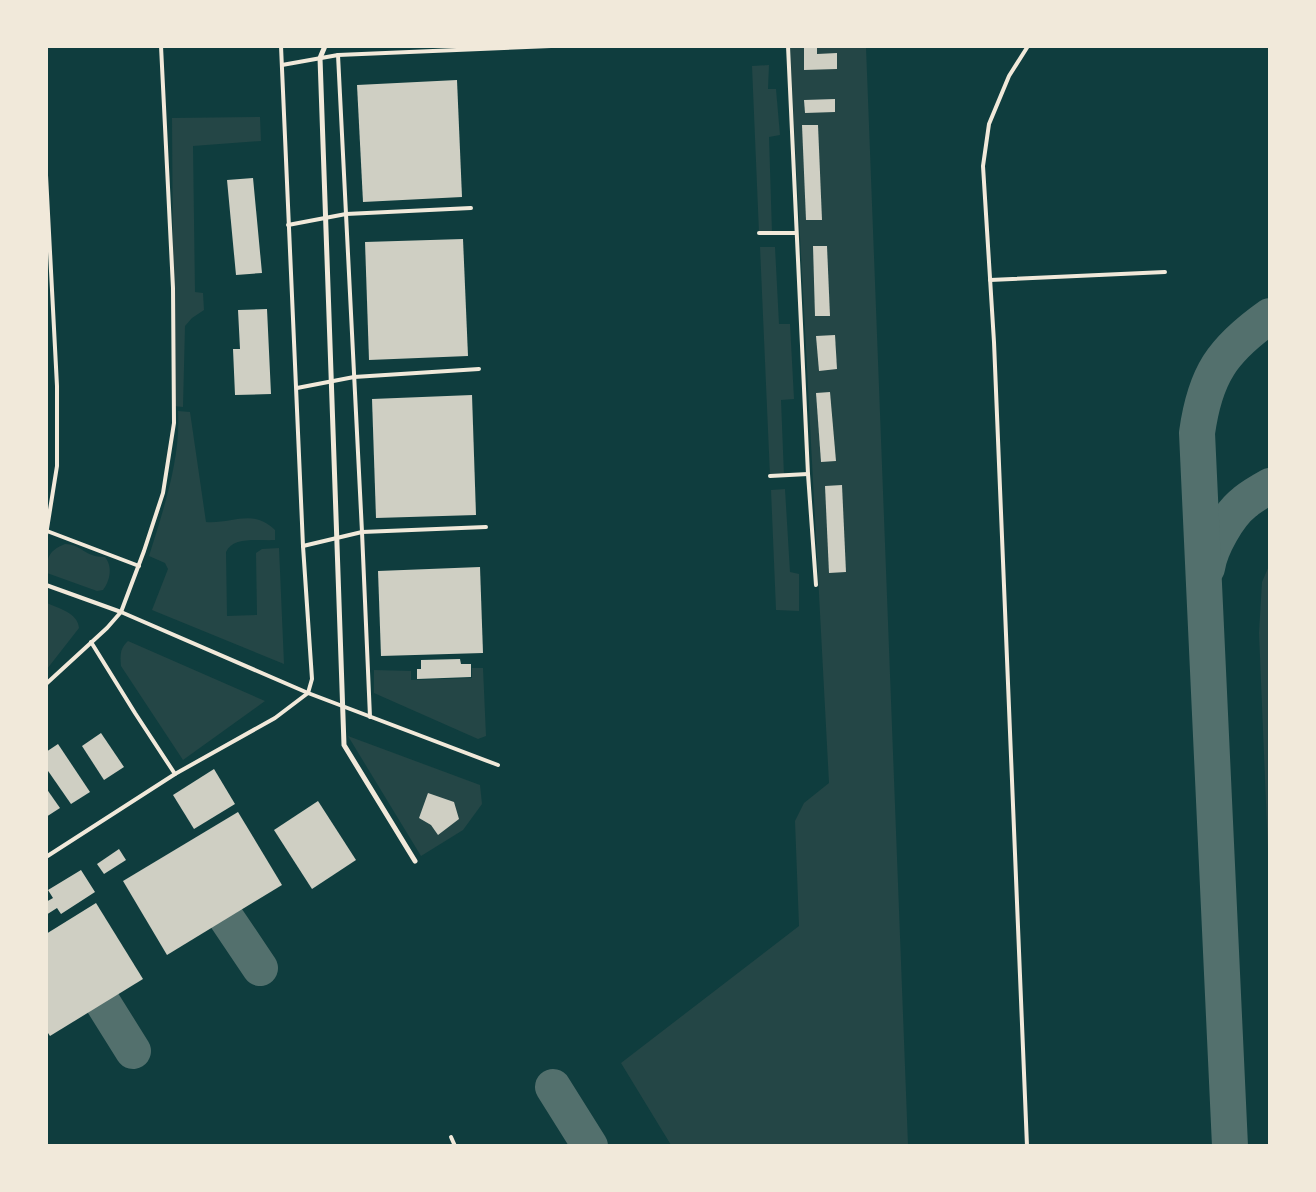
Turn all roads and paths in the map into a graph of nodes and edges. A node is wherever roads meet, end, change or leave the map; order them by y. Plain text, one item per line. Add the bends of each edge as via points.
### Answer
1 (160, 46) edge
2 (281, 46) edge
3 (325, 46) edge
4 (466, 46) edge
5 (551, 46) edge
6 (788, 46) edge
7 (1028, 46) edge
8 (475, 51) junction
9 (338, 55) junction
10 (320, 58) junction
11 (282, 65) junction
12 (46, 175) edge
13 (471, 208) dead end
14 (346, 214) junction
15 (326, 218) junction
16 (288, 225) junction
17 (759, 233) dead end
18 (796, 233) junction
19 (1166, 272) dead end
20 (990, 280) junction
21 (479, 369) dead end
22 (354, 377) junction
23 (332, 381) junction
24 (297, 388) junction
25 (808, 474) junction
26 (770, 477) dead end
27 (486, 527) dead end
28 (362, 532) junction
29 (47, 533) edge
30 (337, 538) junction
31 (303, 546) junction
32 (139, 566) junction
33 (46, 585) edge
34 (816, 585) dead end
35 (121, 612) junction
36 (91, 642) junction
37 (46, 684) edge
38 (308, 693) junction
39 (343, 706) junction
40 (370, 717) junction
41 (498, 765) dead end
42 (175, 774) junction
43 (46, 857) edge
44 (415, 861) dead end
45 (451, 1137) dead end
46 (455, 1146) edge
47 (1027, 1146) edge

1 - 32 lane via 173,288 174,423 163,494
2 - 11 lane
3 - 10 street
4 - 8 lane
5 - 8 lane
6 - 18 lane
7 - 20 lane via 1009,76 989,124 983,166
8 - 9 lane
9 - 10 lane
9 - 14 lane
10 - 11 lane
10 - 15 street
11 - 16 lane
12 - 29 lane via 57,386 57,466
13 - 14 lane
14 - 15 lane
14 - 22 lane
15 - 16 lane
15 - 23 street
16 - 24 lane
17 - 18 lane
18 - 25 lane
19 - 20 lane
20 - 47 lane
21 - 22 lane
22 - 23 lane
22 - 28 lane
23 - 24 lane
23 - 30 street
24 - 31 lane
25 - 26 lane
25 - 34 lane
27 - 28 lane
28 - 30 lane
28 - 40 lane
29 - 32 lane
30 - 31 lane
30 - 39 street
31 - 38 lane via 312,679
32 - 35 lane
33 - 35 lane
35 - 36 lane
35 - 38 lane
36 - 37 lane
36 - 42 lane
38 - 39 lane
38 - 42 lane via 275,718
39 - 40 lane
39 - 44 street via 344,745
40 - 41 lane
42 - 43 lane
45 - 46 lane

